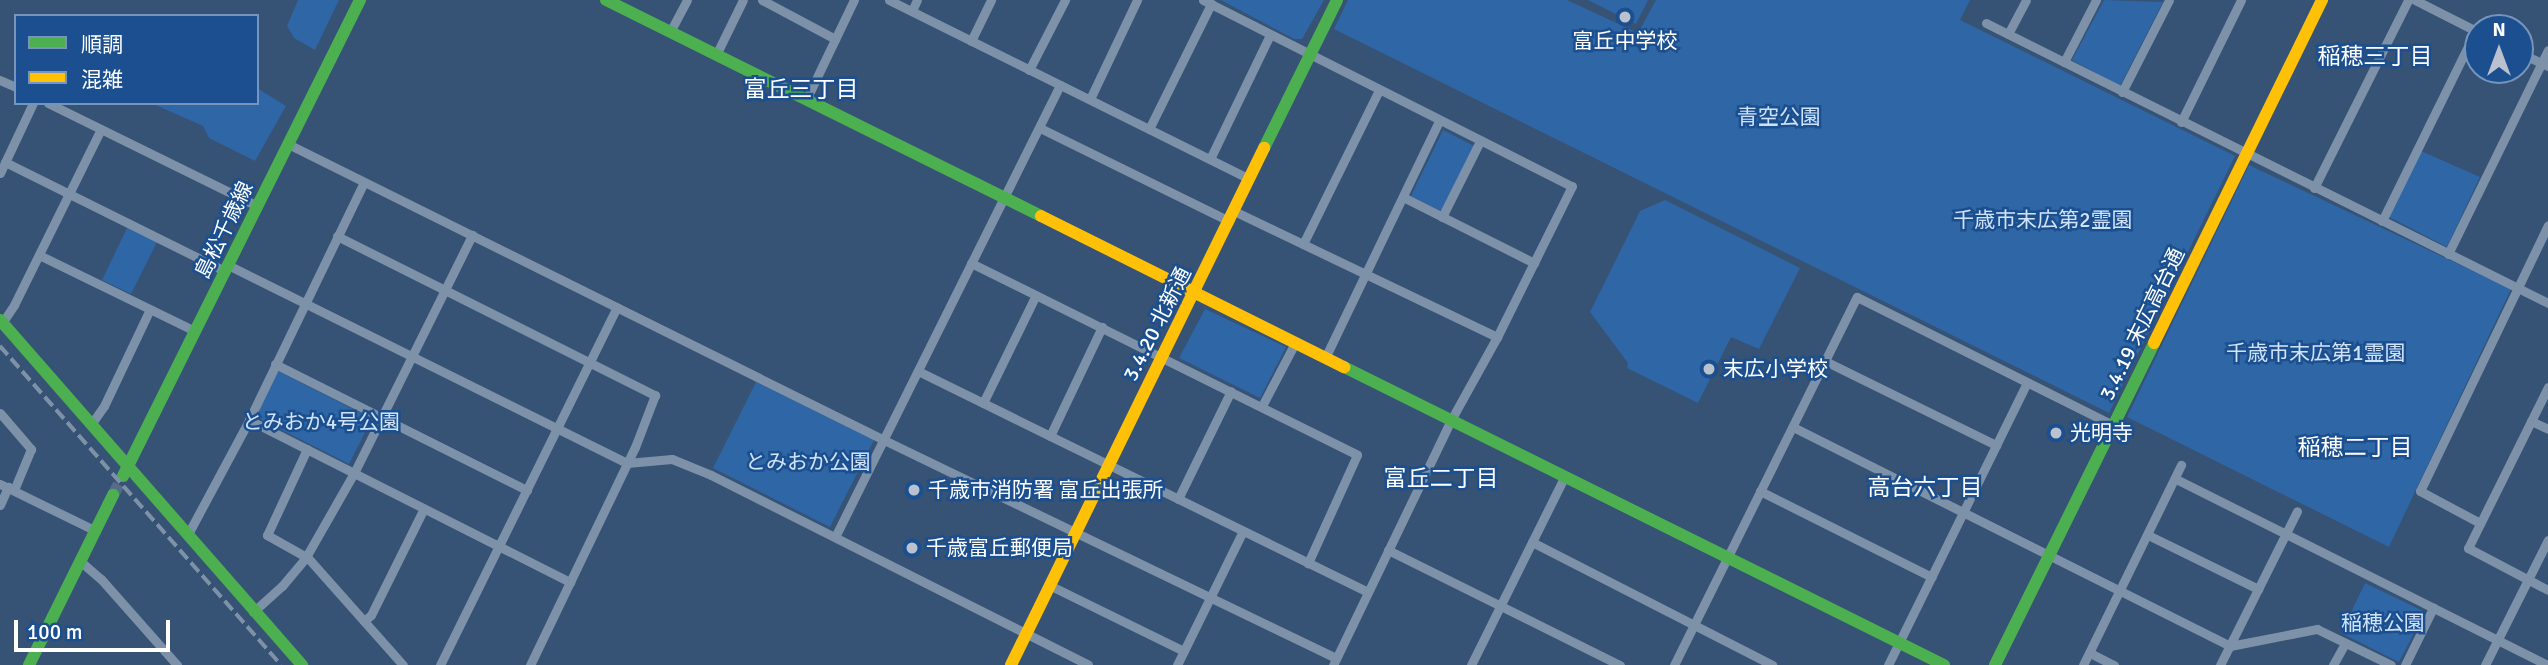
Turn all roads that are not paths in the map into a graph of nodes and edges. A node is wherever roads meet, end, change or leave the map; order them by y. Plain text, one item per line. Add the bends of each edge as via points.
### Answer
1 (360, 0) edge
2 (606, 0) edge
3 (687, 0) edge
4 (743, 0) edge
5 (762, 0) edge
6 (854, 0) edge
7 (889, 0) edge
8 (917, 0) edge
9 (990, 0) edge
10 (1065, 0) edge
11 (1137, 0) edge
12 (1337, 0) edge
13 (2026, 0) edge
14 (2096, 0) edge
15 (2169, 0) edge
16 (2241, 0) edge
17 (2322, 0) edge
18 (2408, 0) edge
19 (2415, 0) edge
20 (1207, 2) edge
21 (912, 11) junction
22 (1986, 23) dead end
23 (2464, 24) edge
24 (670, 32) junction
25 (2008, 34) junction
26 (1270, 35) junction
27 (835, 39) junction
28 (971, 41) junction
29 (2548, 50) edge
30 (716, 55) junction
31 (1310, 55) junction
32 (2464, 57) edge
33 (2064, 62) junction
34 (2544, 65) edge
35 (1029, 70) junction
36 (1060, 85) junction
37 (1379, 90) junction
38 (2122, 92) junction
39 (1090, 99) junction
40 (806, 100) junction
41 (32, 105) edge
42 (52, 105) edge
43 (1439, 121) junction
44 (2181, 122) junction
45 (1040, 128) junction
46 (1149, 128) junction
47 (101, 129) junction
48 (1480, 141) junction
49 (288, 144) junction
50 (2246, 155) junction
51 (1210, 159) junction
52 (5, 162) junction
53 (0, 173) edge
54 (1249, 179) junction
55 (364, 182) junction
56 (2314, 188) junction
57 (69, 194) junction
58 (1403, 197) junction
59 (1003, 198) junction
60 (257, 206) junction
61 (1231, 216) junction
62 (1442, 217) junction
63 (2382, 221) junction
64 (2548, 225) edge
65 (472, 235) junction
66 (337, 236) junction
67 (1303, 244) junction
68 (2448, 254) junction
69 (39, 255) junction
70 (1534, 262) junction
71 (971, 263) junction
72 (227, 268) junction
73 (1365, 274) junction
74 (2517, 288) junction
75 (445, 290) junction
76 (1194, 294) junction
77 (1036, 295) junction
78 (305, 303) junction
79 (2548, 303) edge
80 (617, 307) junction
81 (150, 309) junction
82 (1, 321) edge
83 (1102, 327) junction
84 (195, 331) junction
85 (1497, 337) junction
86 (1295, 343) junction
87 (412, 356) junction
88 (1162, 357) junction
89 (1325, 358) junction
90 (1825, 361) junction
91 (591, 363) junction
92 (275, 364) junction
93 (918, 371) junction
94 (2027, 382) junction
95 (2548, 387) edge
96 (1231, 391) junction
97 (984, 403) junction
98 (1262, 407) junction
99 (0, 413) edge
100 (382, 417) junction
101 (249, 420) junction
102 (1451, 420) junction
103 (2531, 421) junction
104 (92, 423) junction
105 (2113, 425) junction
106 (1793, 427) junction
107 (558, 429) junction
108 (2548, 429) edge
109 (1050, 436) junction
110 (884, 440) junction
111 (1996, 445) junction
112 (307, 449) junction
113 (627, 463) junction
114 (1108, 464) junction
115 (2182, 465) dead end
116 (126, 470) junction
117 (354, 473) junction
118 (1565, 476) junction
119 (2176, 479) junction
120 (7, 487) edge
121 (527, 490) junction
122 (1760, 491) junction
123 (113, 495) tunnel mouth
124 (1178, 499) junction
125 (0, 505) edge
126 (424, 508) junction
127 (2297, 511) dead end
128 (1964, 512) junction
129 (2480, 523) junction
130 (96, 531) junction
131 (1242, 531) junction
132 (1073, 532) junction
133 (188, 534) junction
134 (2286, 534) junction
135 (2148, 535) junction
136 (835, 537) junction
137 (2548, 540) edge
138 (1532, 542) junction
139 (498, 545) junction
140 (1388, 550) junction
141 (2050, 555) junction
142 (306, 557) junction
143 (1727, 558) junction
144 (80, 561) junction
145 (1308, 563) junction
146 (1932, 577) junction
147 (2528, 580) junction
148 (570, 582) junction
149 (1049, 585) junction
150 (2258, 589) junction
151 (2548, 590) edge
152 (1368, 592) junction
153 (2120, 592) junction
154 (1209, 600) junction
155 (1500, 606) junction
156 (2433, 608) junction
157 (254, 611) junction
158 (364, 621) junction
159 (1694, 625) junction
160 (1026, 634) junction
161 (2498, 640) junction
162 (1899, 643) junction
163 (2345, 643) junction
164 (2230, 646) junction
165 (1184, 651) junction
166 (2090, 653) junction
167 (1334, 662) edge
168 (29, 665) edge
169 (177, 665) edge
170 (302, 665) edge
171 (403, 665) edge
172 (440, 665) edge
173 (530, 665) edge
174 (1011, 665) edge
175 (1088, 665) edge
176 (1177, 665) edge
177 (1471, 665) edge
178 (1620, 665) edge
179 (1674, 665) edge
180 (1772, 665) edge
181 (1888, 665) edge
182 (1944, 665) edge
183 (1995, 665) edge
184 (2083, 665) edge
185 (2114, 665) edge
186 (2220, 665) edge
187 (2333, 665) edge
188 (2391, 665) edge
189 (2405, 665) edge
190 (2485, 665) edge
191 (2548, 665) edge

1 - 49 street, 島松千歳線
2 - 24 street
3 - 24 street
4 - 30 street
5 - 27 street
6 - 27 street
7 - 21 street
8 - 21 street
9 - 28 street
10 - 35 street
11 - 39 street
12 - 31 street, 3.4.20 北新通
13 - 25 street
14 - 33 street
15 - 38 street
16 - 44 street
17 - 50 street, 3.4.19 末広高台通
18 - 56 street
19 - 23 street
20 - 26 street
20 - 46 street
21 - 28 street
22 - 25 street
24 - 30 street
25 - 33 street
26 - 31 street
26 - 51 street
27 - 40 street
28 - 35 street
29 - 34 street
30 - 40 street
31 - 37 street
31 - 54 street, 3.4.20 北新通
32 - 63 street
33 - 38 street
34 - 68 street
35 - 36 street
36 - 39 street
36 - 45 street
37 - 43 street
37 - 67 street
38 - 44 street
39 - 46 street
40 - 59 street
41 - 52 street
42 - 47 street
43 - 48 street
43 - 58 street
44 - 50 street
45 - 59 street
45 - 61 street
46 - 51 street
47 - 57 street
47 - 60 street
48 - 62 street
48 - 70 street via 1572,186
49 - 55 street
49 - 60 street, 島松千歳線
50 - 56 street
50 - 105 street, 3.4.19 末広高台通
51 - 54 street
52 - 53 street
52 - 57 street
54 - 61 street, 3.4.20 北新通
55 - 65 street
55 - 66 street
56 - 63 street
57 - 69 street
57 - 72 street
58 - 62 street
58 - 73 street
59 - 71 street
59 - 76 street
60 - 72 street, 島松千歳線
61 - 67 street
61 - 76 street, 3.4.20 北新通
62 - 70 street
63 - 68 street
64 - 74 street
65 - 75 street
65 - 80 street
66 - 75 street
66 - 78 street
67 - 73 street
68 - 74 street
69 - 81 street
69 - 82 street
70 - 85 street
71 - 77 street
71 - 93 street
72 - 78 street
72 - 84 street, 島松千歳線
73 - 85 street
73 - 89 street
74 - 79 street
74 - 129 street via 2420,491
75 - 87 street
75 - 91 street
76 - 86 street
76 - 88 street, 3.4.20 北新通
77 - 83 street
77 - 97 street
78 - 87 street
78 - 92 street
80 - 91 street
80 - 110 street
81 - 84 street
81 - 104 street
82 - 104 street
83 - 88 street
83 - 109 street
84 - 116 street, 島松千歳線
85 - 102 street
86 - 89 street
86 - 98 street
87 - 100 street
87 - 107 street
88 - 96 street
88 - 114 street, 3.4.20 北新通
89 - 102 street
90 - 94 street via 1857,297
90 - 106 street
90 - 111 street
91 - 107 street
91 - 113 street via 654,395
92 - 100 street
92 - 101 street
93 - 97 street
93 - 110 street
94 - 105 street
94 - 111 street
95 - 103 street
96 - 98 street
96 - 124 street
97 - 109 street
98 - 145 street via 1357,455
99 - 120 street via 31,449
100 - 117 street
100 - 121 street
101 - 112 street
101 - 133 street
102 - 118 street
102 - 140 street
103 - 108 street
103 - 129 street
104 - 116 street
105 - 141 street, 3.4.19 末広高台通
106 - 122 street
106 - 128 street
107 - 113 street
107 - 121 street
109 - 114 street
110 - 132 street
110 - 136 street
111 - 128 street
112 - 117 street
112 - 142 street via 267,535
113 - 136 street via 672,459
113 - 148 street
114 - 124 street
114 - 132 street, 3.4.20 北新通
115 - 119 street
116 - 133 street
117 - 126 street
117 - 142 street
118 - 138 street
118 - 143 street
119 - 134 street
119 - 135 street
120 - 125 street
120 - 130 street
121 - 139 street
122 - 143 street
122 - 146 street
123 - 130 street
124 - 131 street
126 - 139 street
126 - 158 street
127 - 134 street
128 - 141 street
128 - 146 street
129 - 147 street via 2468,548
130 - 144 street
131 - 145 street
131 - 154 street
132 - 149 street, 3.4.20 北新通
132 - 154 street
133 - 157 street
134 - 150 street
134 - 156 street
135 - 150 street
135 - 153 street
136 - 160 street
137 - 147 street
138 - 155 street
138 - 159 street
139 - 148 street
139 - 172 street
140 - 152 street
140 - 155 street
141 - 153 street
141 - 183 street, 3.4.19 末広高台通
142 - 157 street
142 - 158 street
143 - 159 street
143 - 162 street
144 - 168 street
144 - 169 street
145 - 152 street
146 - 162 street
147 - 151 street
147 - 161 street
148 - 173 street
149 - 160 street, 3.4.20 北新通
149 - 165 street
150 - 164 street
152 - 167 street
153 - 164 street
153 - 166 street
154 - 165 street
154 - 167 street
155 - 177 street
155 - 178 street
156 - 161 street
156 - 189 street
157 - 170 street
158 - 171 street
159 - 179 street
159 - 180 street
160 - 174 street, 3.4.20 北新通
160 - 175 street
161 - 190 street
161 - 191 street
162 - 181 street
162 - 182 street
163 - 164 street via 2317,629
163 - 187 street
163 - 188 street
164 - 186 street
165 - 176 street
166 - 184 street
166 - 185 street

